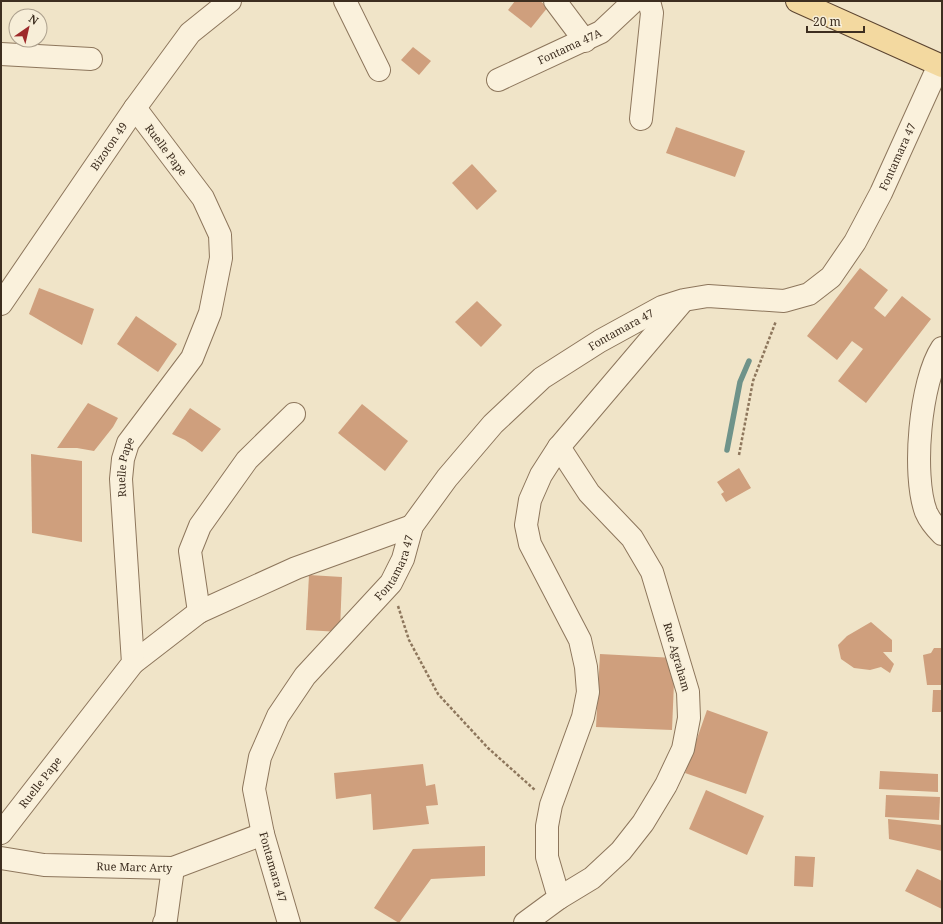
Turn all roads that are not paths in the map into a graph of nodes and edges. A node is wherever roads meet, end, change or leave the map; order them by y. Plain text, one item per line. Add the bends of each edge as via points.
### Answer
1 (230, 1) edge
2 (345, 1) edge
3 (555, 1) edge
4 (634, 1) edge
5 (649, 1) edge
6 (797, 1) edge
7 (585, 41) junction
8 (1, 54) edge
9 (91, 59) dead end
10 (941, 66) edge
11 (379, 70) dead end
12 (498, 80) dead end
13 (135, 108) junction
14 (641, 119) dead end
15 (684, 300) junction
16 (1, 304) edge
17 (942, 348) edge
18 (294, 414) dead end
19 (559, 447) junction
20 (412, 526) junction
21 (942, 534) edge
22 (200, 612) junction
23 (133, 663) junction
24 (1, 832) edge
25 (263, 834) junction
26 (1, 858) edge
27 (173, 868) junction
28 (559, 898) junction
29 (164, 923) edge
30 (289, 923) edge
31 (525, 923) edge

1 - 13 street, Bizoton 49 via 190,33
2 - 11 street
3 - 7 street
4 - 7 street, Fontama 47A via 601,32
5 - 14 street via 652,13
6 - 10 main road
7 - 12 street, Fontama 47A
8 - 9 street
10 - 15 street, Fontamara 47 via 881,193 855,242 831,277 809,294 784,301 708,296
13 - 16 street, Bizoton 49
13 - 23 street, Ruelle Pape via 203,198 220,235 221,258 210,313 194,352 128,443 123,459 121,479
15 - 19 street, Fontamara 47
15 - 20 street, Fontamara 47 via 662,307 627,326 542,378 493,424 447,478
17 - 21 street via 926,388 919,443 920,489 926,513
18 - 22 street via 247,460 200,526 190,550
19 - 28 street, Fontamara 47 via 541,475 530,500 526,525 530,544 580,640 586,667 588,692 583,717 551,805 547,826 547,857
19 - 28 street, Rue Agraham via 588,493 632,538 652,572 688,692 689,718 683,749 666,785 643,823 621,851 592,878
20 - 22 street via 296,568
20 - 25 street, Fontamara 47 via 403,559 391,583 305,676 278,716 260,756 254,789
22 - 23 street
23 - 24 street, Ruelle Pape
25 - 27 street, Rue Marc Arty
25 - 30 street, Fontamara 47
26 - 27 street, Rue Marc Arty via 44,866
27 - 29 street
28 - 31 street

